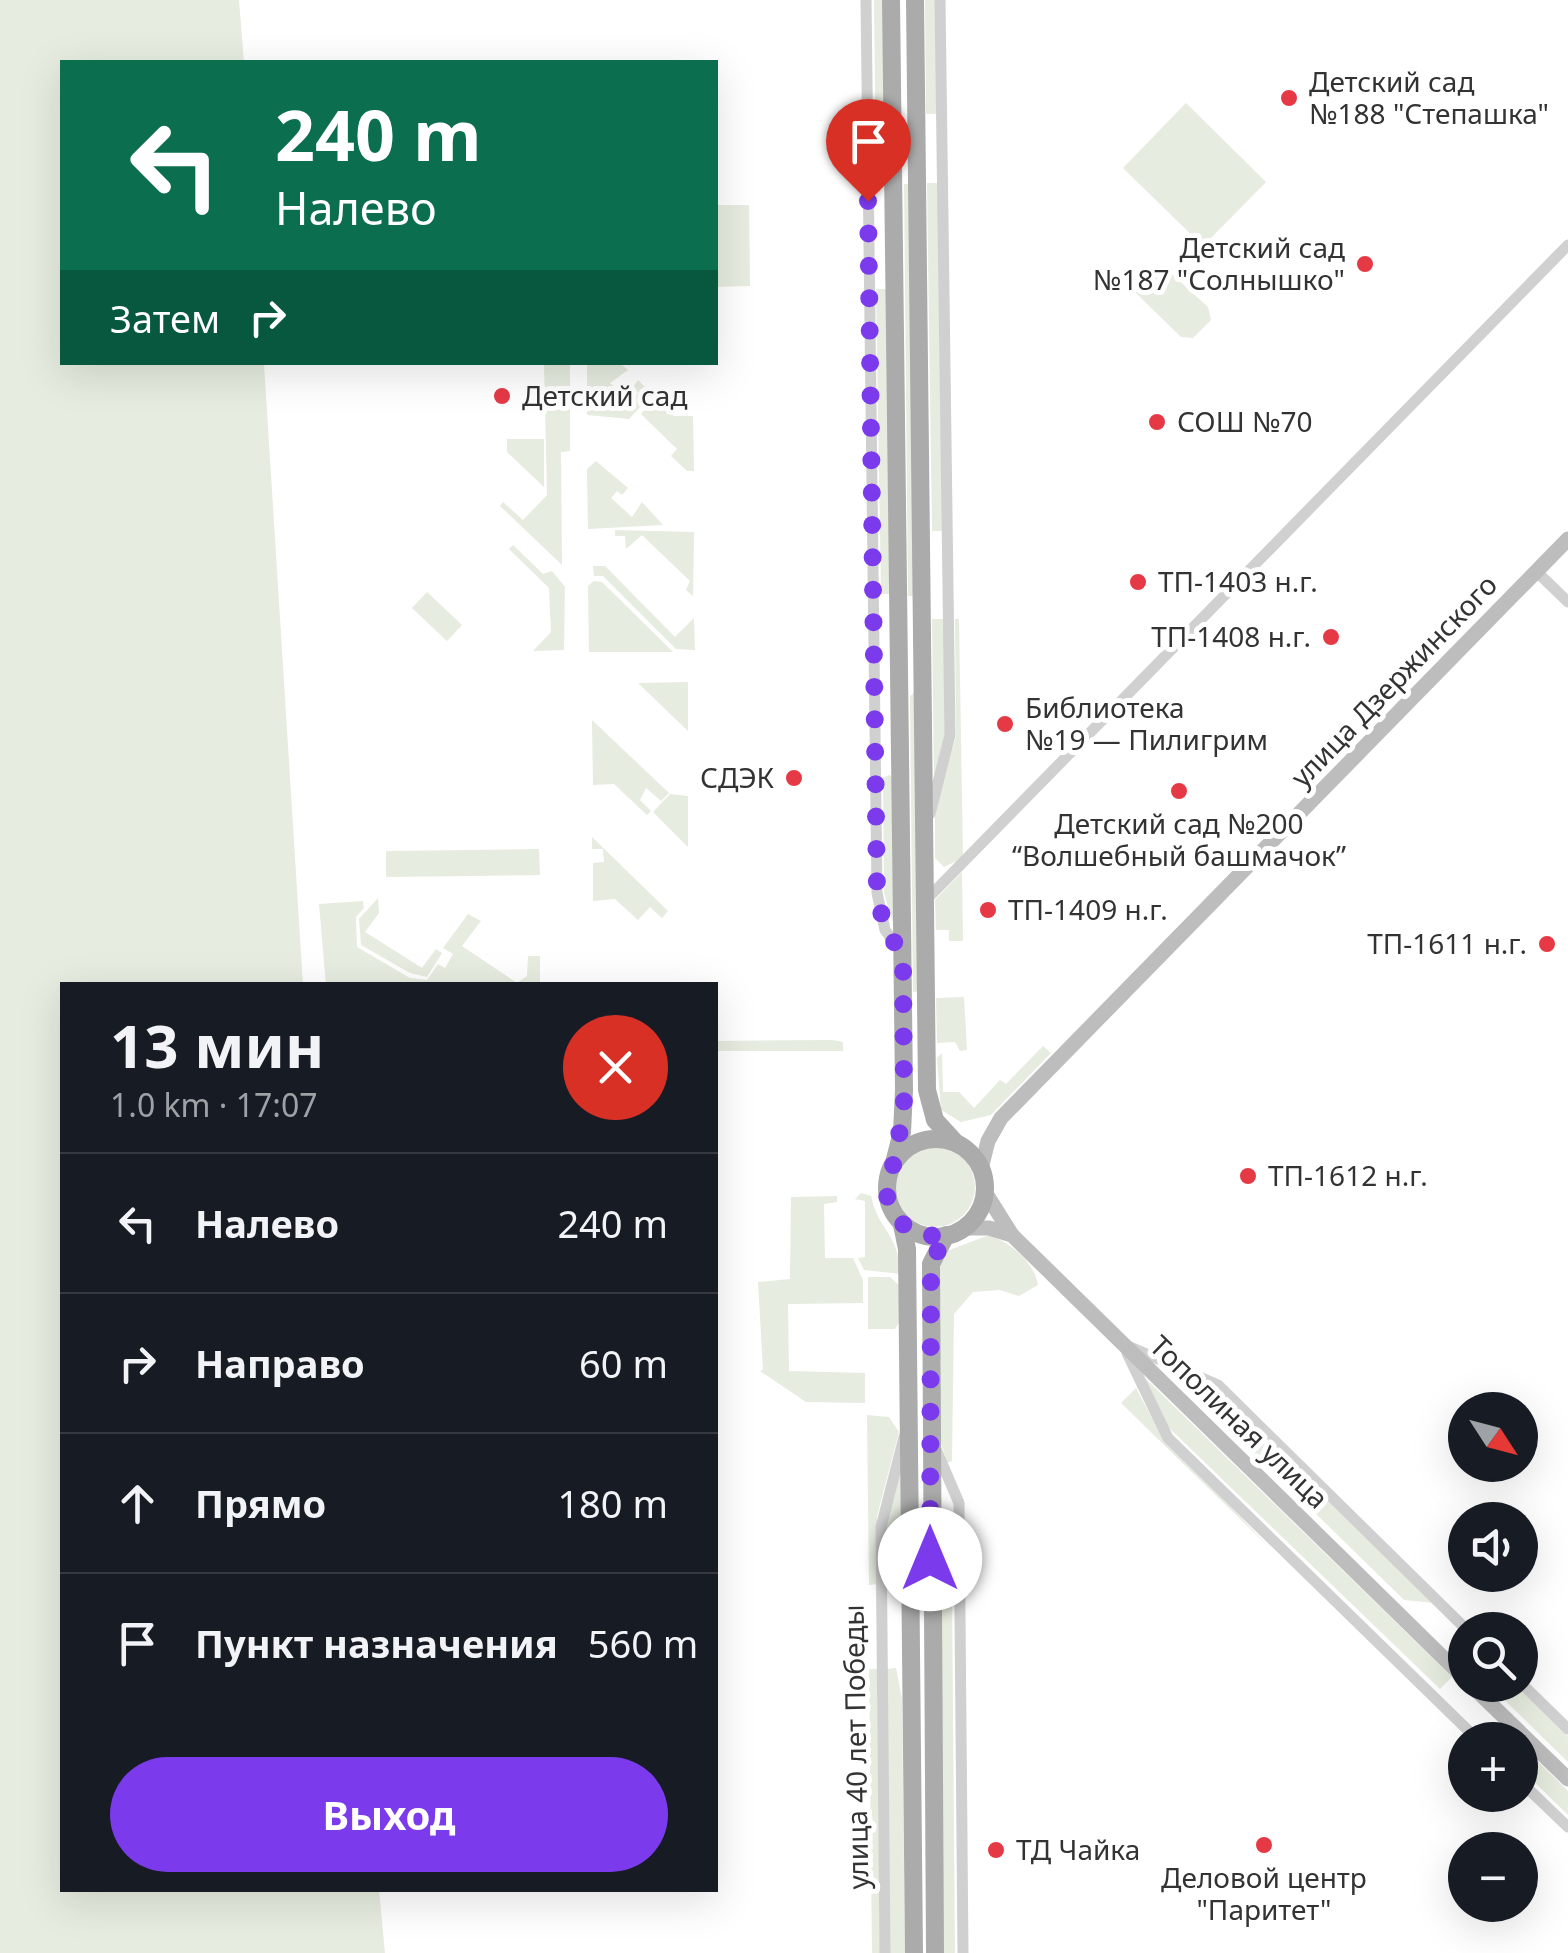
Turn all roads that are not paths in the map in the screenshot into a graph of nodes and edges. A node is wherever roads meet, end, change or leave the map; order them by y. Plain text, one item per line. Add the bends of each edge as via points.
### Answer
1 (866, 0) edge
2 (891, 0) edge
3 (914, 0) edge
4 (940, 0) edge
5 (1568, 244) edge
6 (869, 286) junction
7 (894, 286) junction
8 (1568, 540) edge
9 (1536, 571) junction
10 (1568, 602) edge
11 (922, 686) junction
12 (900, 687) junction
13 (924, 838) junction
14 (924, 901) junction
15 (903, 954) junction
16 (1000, 1118) junction
17 (956, 1142) junction
18 (894, 1162) junction
19 (982, 1169) junction
20 (985, 1192) junction
21 (902, 1225) junction
22 (964, 1228) junction
23 (946, 1235) junction
24 (1012, 1236) junction
25 (1124, 1344) junction
26 (908, 1424) junction
27 (929, 1437) junction
28 (1449, 1612) edge
29 (1448, 1662) edge
30 (1538, 1700) edge
31 (1489, 1702) edge
32 (1460, 1722) edge
33 (1568, 1729) edge
34 (912, 1754) junction
35 (932, 1754) junction
36 (1568, 1779) edge
37 (1538, 1798) edge
38 (1568, 1827) edge
39 (886, 1953) edge
40 (914, 1953) edge
41 (935, 1953) edge
42 (962, 1953) edge

1 - 6 street
2 - 7 main road
3 - 11 main road
4 - 13 street via 950,734
5 - 14 street
6 - 7 street
6 - 15 street via 877,893 885,930
7 - 12 main road
8 - 9 main road, улица Дзержинского
9 - 10 street
9 - 16 main road, улица Дзержинского
11 - 12 main road
11 - 13 main road
12 - 15 main road
13 - 14 main road
14 - 17 main road via 927,1090 935,1120
15 - 18 main road via 904,1110
16 - 17 main road via 976,1140
16 - 19 main road, улица Дзержинского
17 - 18 main road via 920,1141
17 - 19 main road
18 - 21 main road via 887,1196
19 - 20 main road
20 - 22 main road
20 - 24 main road, Тополиная улица
21 - 23 main road via 922,1236
21 - 26 main road, улица 40 лет Победы
22 - 23 main road
22 - 24 main road
23 - 27 main road via 931,1264
24 - 25 main road, Тополиная улица
25 - 28 street via 1218,1385
25 - 29 main road, Тополиная улица
25 - 32 street via 1168,1438
26 - 34 main road, улица 40 лет Победы
26 - 39 street, улица 40 лет Победы via 881,1527
27 - 35 main road
27 - 42 street via 959,1503
30 - 33 street
31 - 36 main road
34 - 35 main road
34 - 40 main road, улица 40 лет Победы
35 - 41 main road
37 - 38 street

